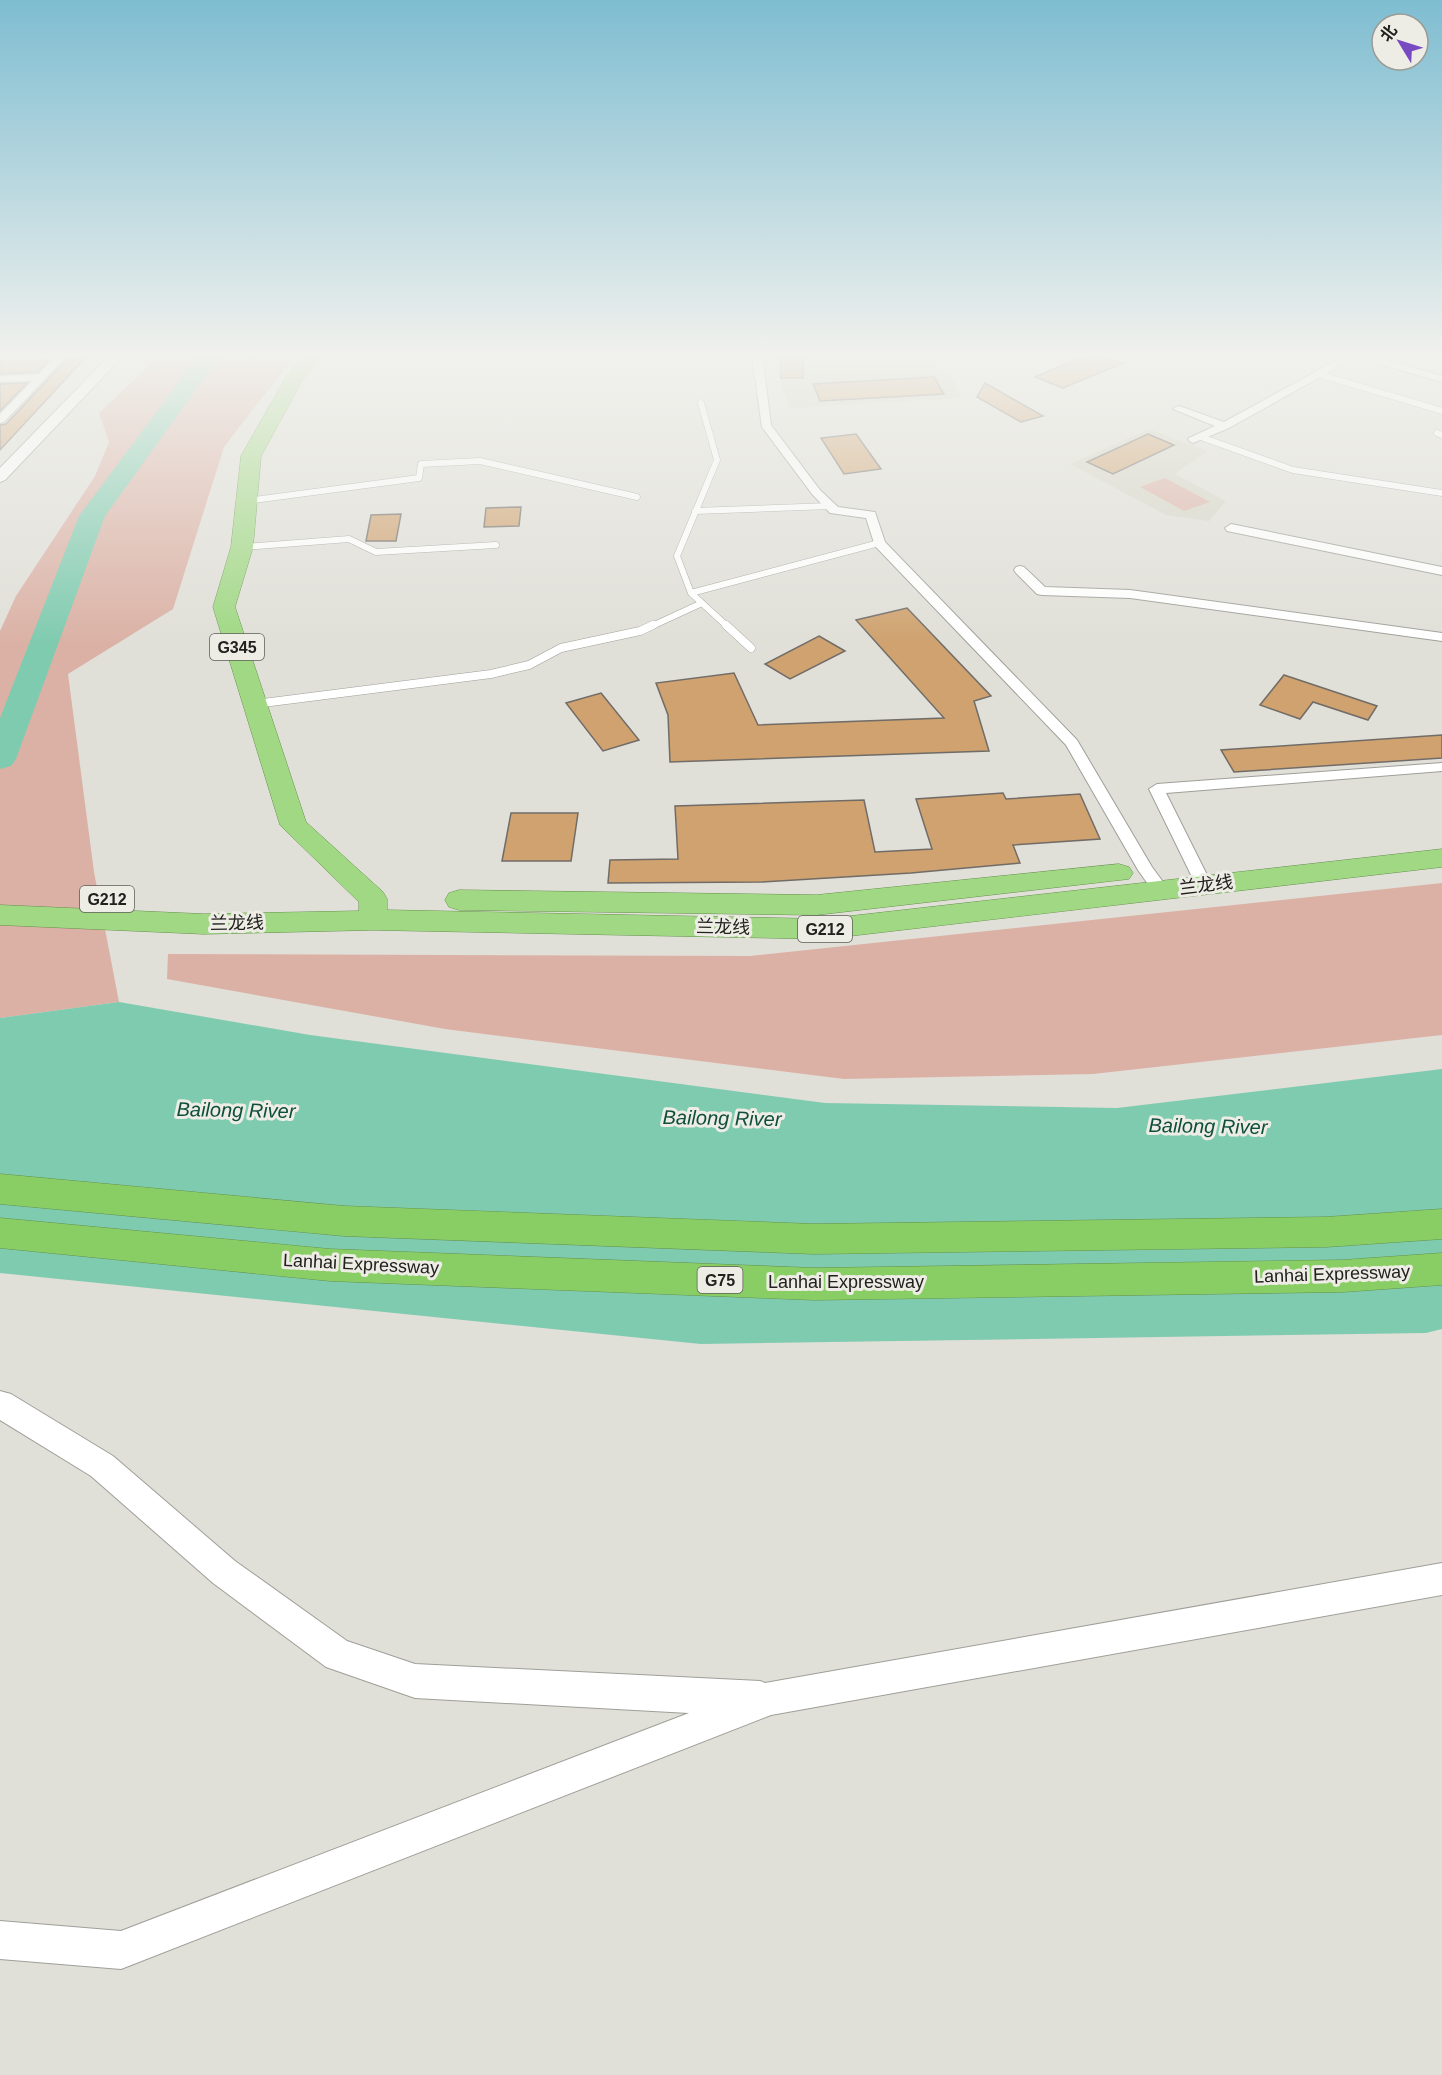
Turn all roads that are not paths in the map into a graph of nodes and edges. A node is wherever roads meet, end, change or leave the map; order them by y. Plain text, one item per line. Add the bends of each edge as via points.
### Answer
1 (24, 452) edge
2 (253, 452) edge
3 (715, 452) edge
4 (786, 452) edge
5 (1236, 452) edge
6 (0, 477) edge
7 (1442, 493) edge
8 (637, 497) dead end
9 (246, 501) junction
10 (830, 506) junction
11 (695, 511) junction
12 (1231, 528) dead end
13 (879, 543) junction
14 (496, 545) dead end
15 (242, 547) junction
16 (1020, 570) dead end
17 (1442, 571) edge
18 (692, 593) junction
19 (702, 603) junction
20 (1442, 637) edge
21 (751, 648) dead end
22 (255, 704) junction
23 (1442, 767) edge
24 (1442, 839) edge
25 (1442, 858) edge
26 (1198, 875) junction
27 (1153, 880) junction
28 (0, 896) edge
29 (373, 909) junction
30 (209, 913) junction
31 (0, 915) edge
32 (0, 1189) edge
33 (1442, 1224) edge
34 (0, 1233) edge
35 (1442, 1269) edge
36 (0, 1404) edge
37 (1442, 1579) edge
38 (771, 1698) junction
39 (0, 1940) edge

1 - 6 street
2 - 9 highway, G345
3 - 11 lane via 717,460
4 - 10 street
5 - 7 lane via 1293,471
8 - 9 lane via 480,461 420,464 418,478
9 - 15 highway, G345
10 - 11 lane
10 - 13 street via 834,510 871,515
11 - 18 lane via 677,556
12 - 17 street
13 - 18 lane
13 - 27 street via 1072,743
14 - 15 lane via 376,552 349,539
15 - 22 highway, G345 via 224,607
16 - 20 street via 1042,591 1130,594
18 - 19 lane
19 - 21 lane
19 - 22 lane via 640,631 561,648 529,665 491,674
22 - 29 highway, G345 via 294,825
23 - 26 street via 1157,789
24 - 26 highway, 兰龙线 / G212
25 - 26 highway, 兰龙线 / G212
26 - 27 highway, 兰龙线 / G212
27 - 29 highway, 兰龙线 / G212 via 824,929
28 - 30 highway, 兰龙线 / G212
29 - 30 highway, 兰龙线 / G212
30 - 31 highway, 兰龙线 / G212
32 - 33 highway via 344,1221 814,1239 1314,1232
34 - 35 highway, Lanhai Expressway / G75 via 330,1265 816,1284 1343,1276
36 - 38 street via 102,1466 224,1572 338,1655 415,1681
37 - 38 street
38 - 39 street via 121,1950

